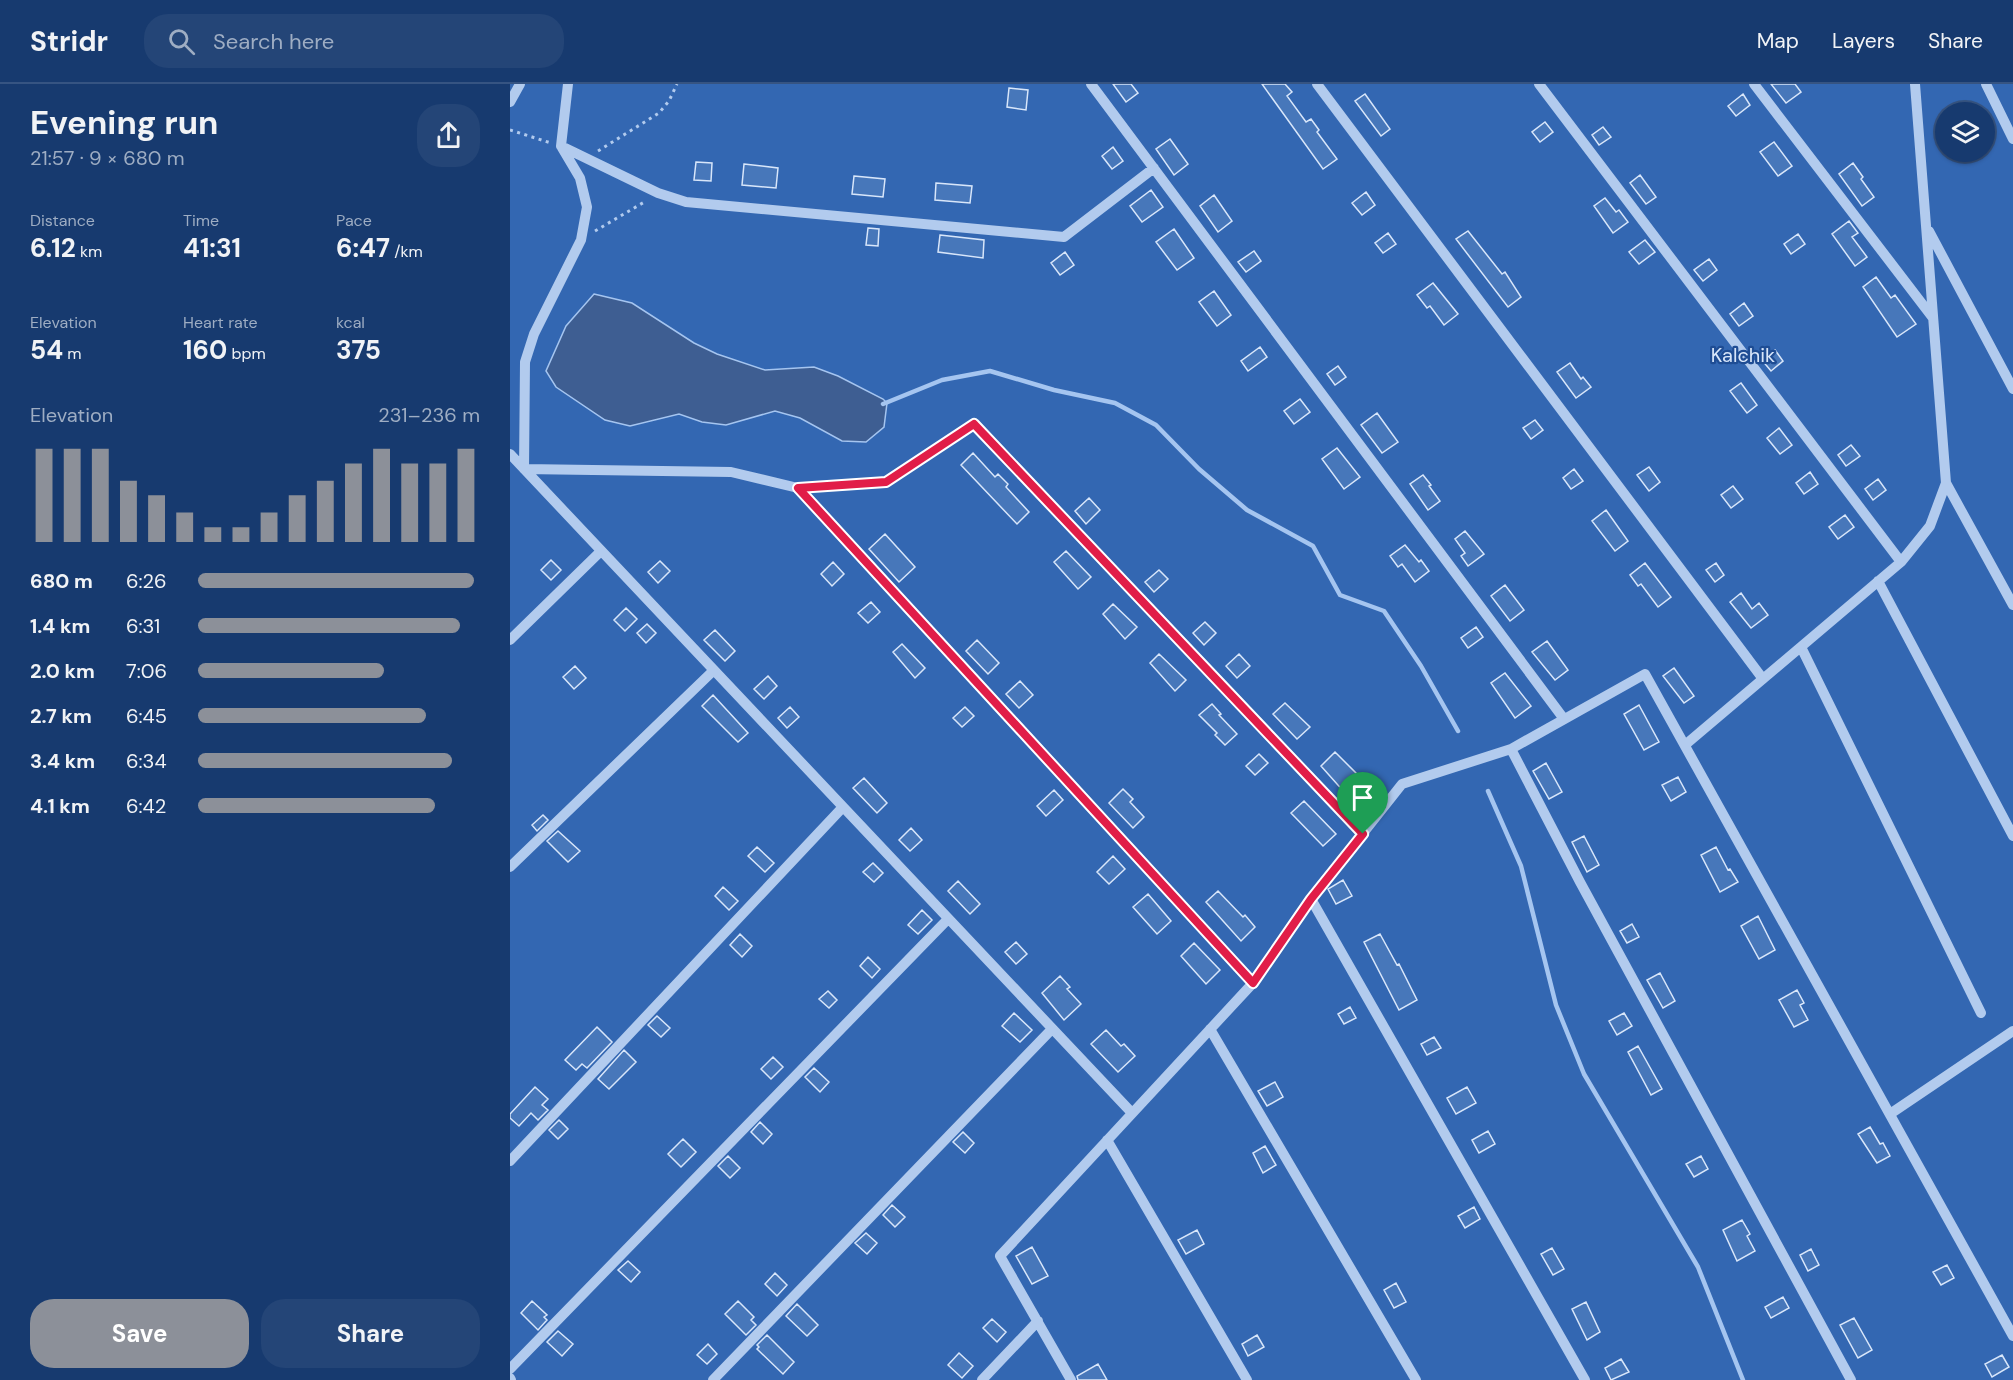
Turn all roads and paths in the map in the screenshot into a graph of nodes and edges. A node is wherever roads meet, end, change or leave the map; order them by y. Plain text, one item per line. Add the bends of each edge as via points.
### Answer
1 (520, 84) edge
2 (568, 84) edge
3 (677, 84) edge
4 (1091, 84) edge
5 (1317, 84) edge
6 (1539, 84) edge
7 (1754, 84) edge
8 (1915, 84) edge
9 (1986, 84) edge
10 (510, 102) edge
11 (510, 130) edge
12 (2013, 139) edge
13 (561, 146) junction
14 (588, 158) junction
15 (1154, 168) junction
16 (658, 193) junction
17 (1926, 226) junction
18 (581, 240) junction
19 (1933, 318) junction
20 (2013, 389) edge
21 (510, 454) edge
22 (524, 469) junction
23 (1946, 483) junction
24 (798, 488) junction
25 (602, 551) junction
26 (1901, 562) junction
27 (1878, 581) junction
28 (2013, 605) edge
29 (510, 640) edge
30 (1801, 647) junction
31 (714, 670) junction
32 (1763, 679) junction
33 (1564, 719) junction
34 (1685, 745) junction
35 (1511, 749) junction
36 (843, 807) junction
37 (1363, 834) junction
38 (2013, 836) edge
39 (510, 867) edge
40 (1311, 899) junction
41 (948, 919) junction
42 (1253, 983) junction
43 (1981, 1013) dead end
44 (1053, 1029) junction
45 (1210, 1029) junction
46 (2013, 1031) edge
47 (1132, 1113) junction
48 (1890, 1114) junction
49 (1107, 1140) junction
50 (510, 1161) edge
51 (1038, 1321) junction
52 (2013, 1336) edge
53 (510, 1368) edge
54 (713, 1380) edge
55 (982, 1380) edge
56 (1071, 1380) edge
57 (1247, 1380) edge
58 (1416, 1380) edge
59 (1585, 1380) edge
60 (1851, 1380) edge

1 - 10 street
2 - 13 street
3 - 14 path via 659,113
4 - 15 street
5 - 32 street
6 - 26 street
7 - 19 street
8 - 17 street
9 - 12 street
11 - 13 path
13 - 14 street
13 - 18 street via 580,178 587,207
14 - 16 street
15 - 16 street via 1064,237 686,202
15 - 33 street
16 - 18 path
17 - 19 street
17 - 20 street
18 - 22 street via 534,333 525,362
19 - 23 street
21 - 22 street
22 - 24 street via 731,472
22 - 25 street
23 - 26 street via 1930,526
23 - 28 street
24 - 37 street via 886,482 974,424
24 - 42 street
25 - 29 street
25 - 31 street
26 - 27 street
27 - 30 street
27 - 38 street
30 - 32 street
30 - 43 street
31 - 36 street
31 - 39 street
32 - 34 street
33 - 34 street via 1645,674
33 - 35 street
34 - 48 street
35 - 37 street via 1402,784
35 - 60 street
36 - 41 street
36 - 50 street
37 - 40 street
40 - 42 street
40 - 59 street
41 - 44 street
41 - 53 street
42 - 45 street
44 - 47 street
44 - 54 street
45 - 47 street
45 - 58 street
46 - 48 street
47 - 49 street
48 - 52 street
49 - 51 street via 1000,1256
49 - 57 street
51 - 55 street
51 - 56 street

